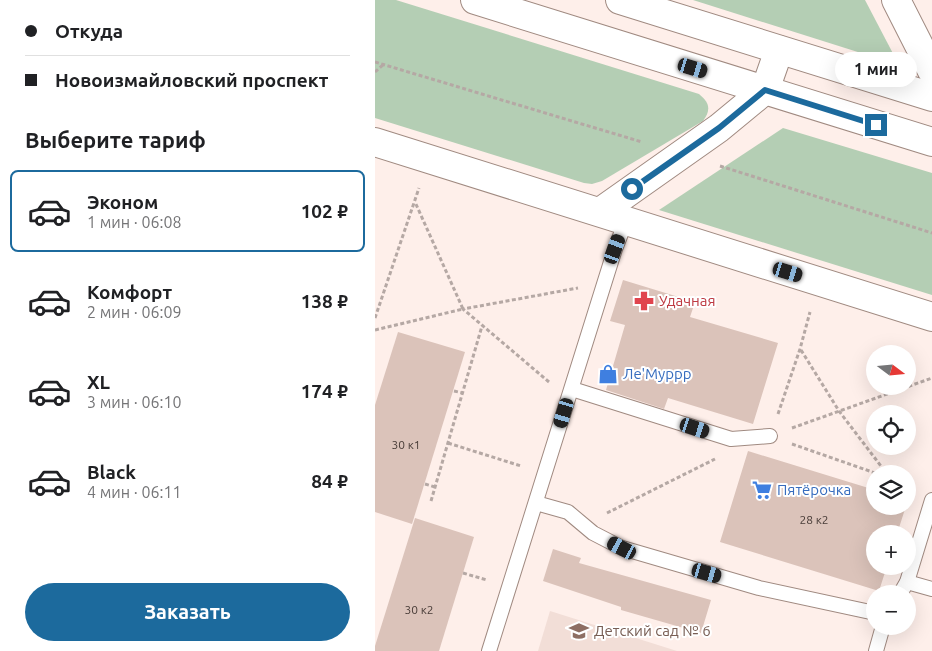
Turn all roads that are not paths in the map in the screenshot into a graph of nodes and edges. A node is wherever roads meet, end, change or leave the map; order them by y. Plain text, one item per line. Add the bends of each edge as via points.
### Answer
1 (475, 0) edge
2 (620, 0) edge
3 (896, 0) edge
4 (779, 50) junction
5 (932, 71) edge
6 (765, 90) junction
7 (932, 97) edge
8 (375, 142) edge
9 (932, 142) edge
10 (600, 212) junction
11 (626, 221) junction
12 (932, 316) edge
13 (571, 393) junction
14 (770, 436) road end
15 (932, 500) edge
16 (536, 503) junction
17 (905, 585) edge
18 (916, 589) edge
19 (932, 590) edge
20 (866, 611) edge
21 (880, 635) edge
22 (489, 651) edge
23 (876, 651) edge

1 - 6 street
2 - 4 street
3 - 5 street
4 - 6 street
4 - 7 street
6 - 9 street
6 - 10 street via 719,128
8 - 10 street
10 - 11 street
11 - 12 street
11 - 13 lane
13 - 14 lane via 731,439
13 - 16 lane
15 - 17 lane
16 - 20 lane via 569,512 593,533 631,551 759,588
16 - 22 lane
18 - 19 lane
21 - 23 lane

